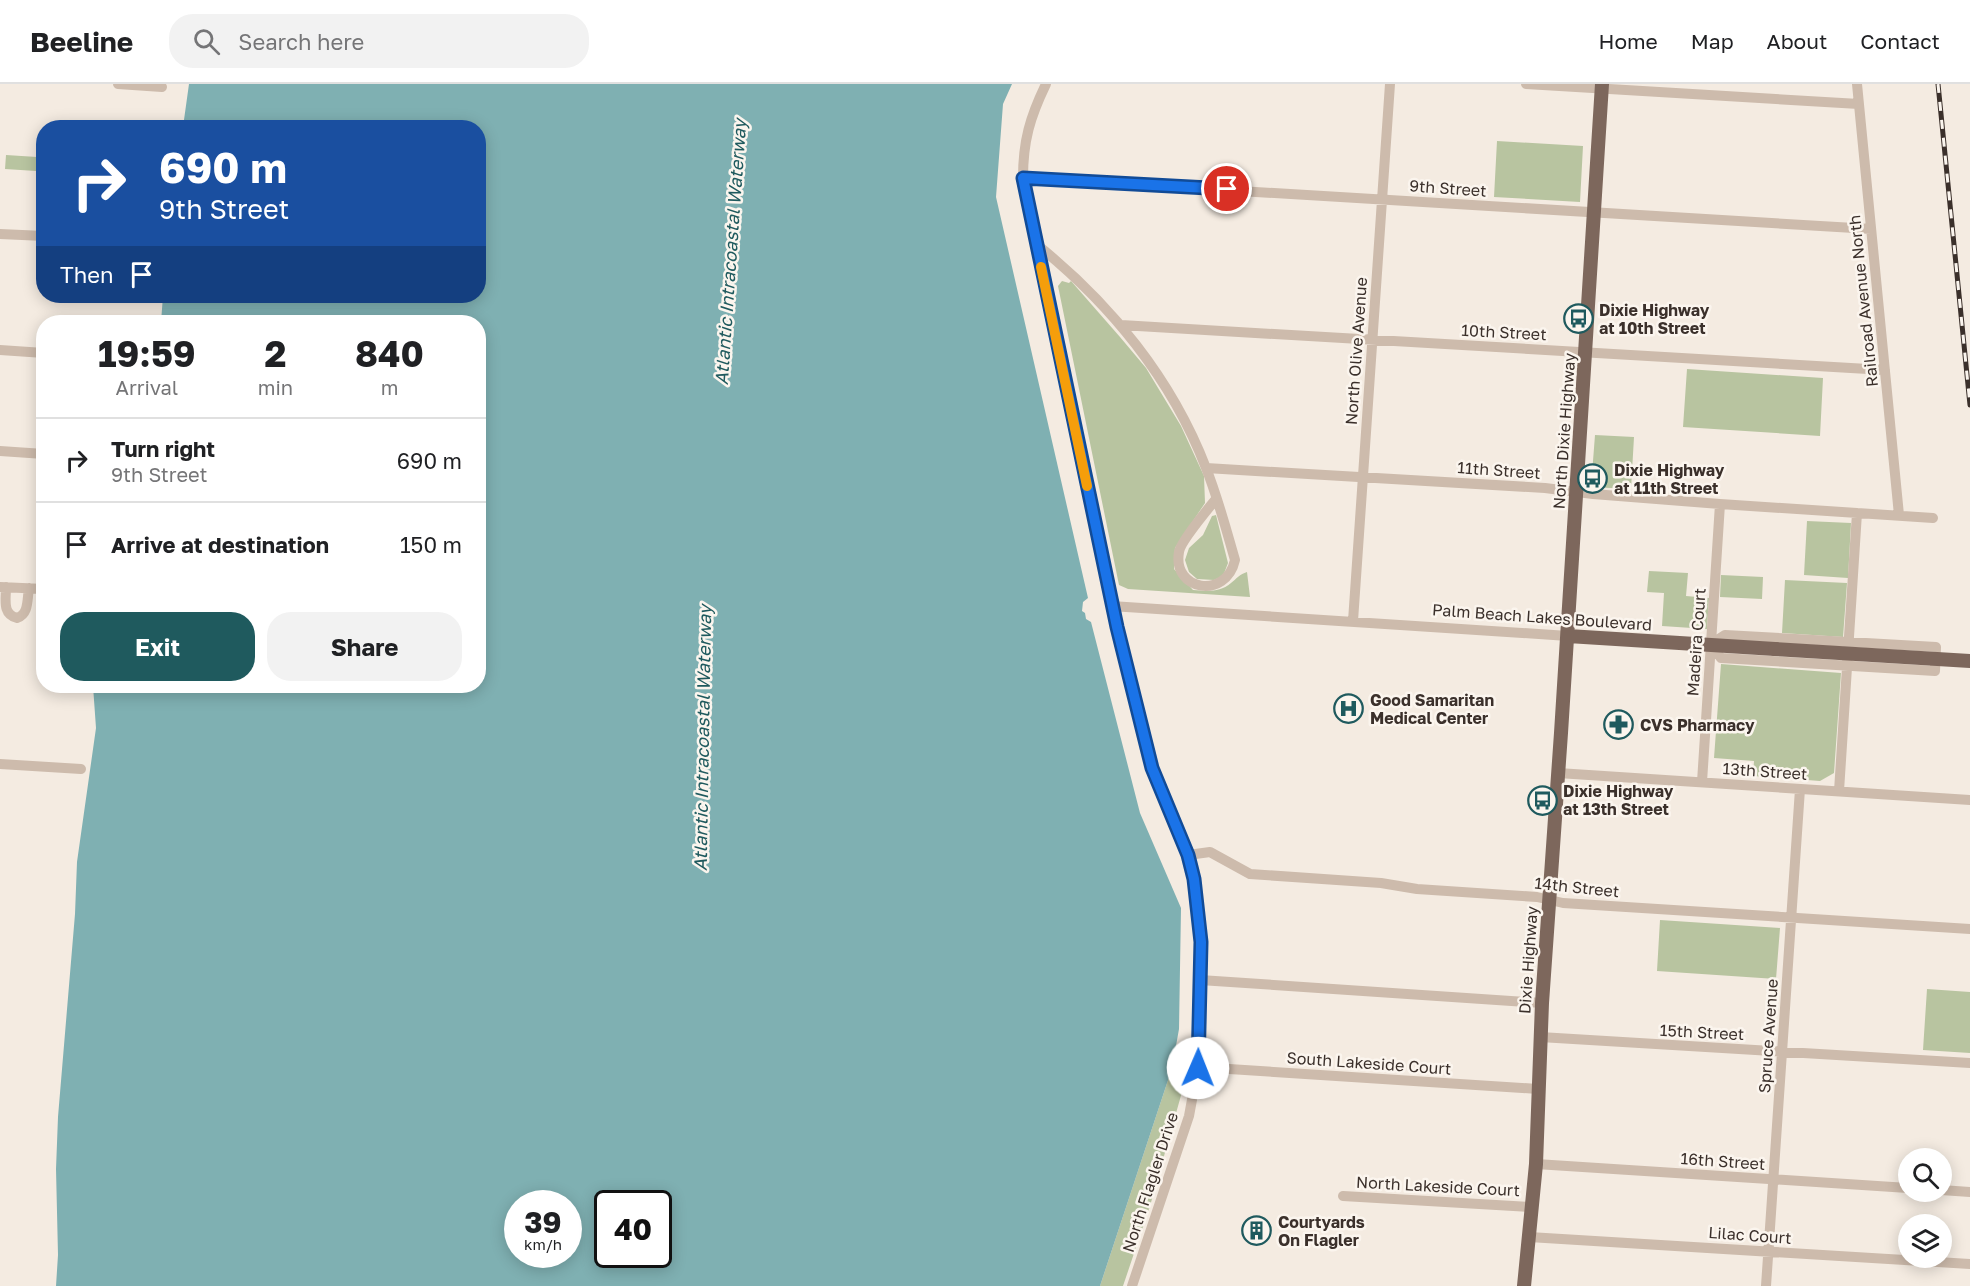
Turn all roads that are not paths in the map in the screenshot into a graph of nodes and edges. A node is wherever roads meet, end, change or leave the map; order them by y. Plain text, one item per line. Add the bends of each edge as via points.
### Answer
1 (118, 84) edge
2 (1046, 84) edge
3 (1390, 84) edge
4 (1526, 84) edge
5 (1857, 84) edge
6 (1602, 86) edge
7 (162, 87) dead end
8 (1859, 104) junction
9 (1023, 178) junction
10 (1382, 198) junction
11 (1594, 213) junction
12 (1871, 229) junction
13 (0, 234) edge
14 (36, 236) edge
15 (1036, 244) junction
16 (1120, 325) junction
17 (1372, 340) junction
18 (0, 350) edge
19 (1586, 351) junction
20 (36, 352) edge
21 (1885, 370) junction
22 (0, 451) edge
23 (36, 453) edge
24 (1206, 468) junction
25 (1363, 477) junction
26 (1576, 492) junction
27 (1216, 499) junction
28 (1720, 504) junction
29 (1857, 513) junction
30 (1899, 515) junction
31 (1933, 518) dead end
32 (3, 587) edge
33 (28, 588) junction
34 (36, 588) edge
35 (1112, 606) junction
36 (1353, 621) junction
37 (1568, 636) junction
38 (1849, 642) junction
39 (1711, 644) junction
40 (1970, 661) edge
41 (1847, 665) junction
42 (0, 764) edge
43 (81, 769) dead end
44 (1558, 773) junction
45 (1702, 783) junction
46 (1800, 789) junction
47 (1839, 791) junction
48 (1970, 800) edge
49 (1188, 855) junction
50 (1549, 898) junction
51 (1790, 918) junction
52 (1970, 929) edge
53 (1200, 980) junction
54 (1542, 1003) junction
55 (1540, 1037) junction
56 (1782, 1051) junction
57 (1970, 1063) edge
58 (1198, 1068) junction
59 (1538, 1089) junction
60 (1536, 1164) junction
61 (1773, 1179) junction
62 (1898, 1187) edge
63 (1952, 1191) edge
64 (1970, 1192) edge
65 (1343, 1196) dead end
66 (1531, 1207) junction
67 (1528, 1236) junction
68 (1769, 1251) junction
69 (1970, 1264) edge
70 (1132, 1286) edge
71 (1524, 1286) edge
72 (1766, 1286) edge

1 - 7 street
2 - 9 street, North Flagler Drive via 1025,136
3 - 10 street, North Olive Avenue
4 - 6 street
5 - 8 street, Railroad Avenue North
6 - 8 street
6 - 11 main road, North Dixie Highway
8 - 12 street, Railroad Avenue North
9 - 10 street, 9th Street
9 - 15 street, North Flagler Drive
10 - 11 street, 9th Street
10 - 17 street, North Olive Avenue
11 - 12 street, 9th Street
11 - 19 main road, North Dixie Highway
12 - 21 street, Railroad Avenue North
13 - 14 street
15 - 16 street via 1081,283
15 - 35 street, North Flagler Drive
16 - 17 street, 10th Street
16 - 24 street via 1160,378
17 - 19 street, 10th Street
17 - 25 street, North Olive Avenue
18 - 20 street
19 - 21 street, 10th Street
19 - 26 main road, North Dixie Highway
21 - 30 street, Railroad Avenue North
22 - 23 street
24 - 25 street, 11th Street
24 - 27 street
25 - 26 street, 11th Street
25 - 36 street, North Olive Avenue
26 - 28 street, 11th Street
26 - 37 main road, North Dixie Highway
27 - 27 street via 1179,550 1178,562 1184,575 1200,586 1213,586 1224,580 1235,560
28 - 29 street, 11th Street
28 - 39 street, Madeira Court
29 - 30 street, 11th Street
29 - 38 street
30 - 31 street, 11th Street
32 - 33 street
32 - 33 street via 5,608 17,618 26,611
33 - 34 street
35 - 36 street, Palm Beach Lakes Boulevard
35 - 49 street, North Flagler Drive via 1152,768
36 - 37 street, Palm Beach Lakes Boulevard
37 - 39 main road, Palm Beach Lakes Boulevard
37 - 44 main road, Dixie Highway
38 - 39 street via 1725,635
38 - 41 street
38 - 41 street via 1936,647 1935,671
39 - 40 main road, Palm Beach Lakes Boulevard, bridge
39 - 41 street via 1721,658
39 - 45 street, Madeira Court
41 - 47 street
42 - 43 street
44 - 45 street, 13th Street
44 - 50 main road, Dixie Highway
45 - 46 street, 13th Street
46 - 47 street, 13th Street
46 - 51 street, Spruce Avenue
47 - 48 street, 13th Street
49 - 50 street, 14th Street via 1210,852 1250,874
49 - 53 street, North Flagler Drive via 1199,912
50 - 51 street, 14th Street via 1563,903
50 - 54 main road, Dixie Highway
51 - 52 street, 14th Street
51 - 56 street, Spruce Avenue
53 - 54 street
53 - 58 street, North Flagler Drive
54 - 55 main road, Dixie Highway
55 - 56 street, 15th Street
55 - 59 main road, Dixie Highway
56 - 57 street, 15th Street
56 - 61 street, Spruce Avenue
58 - 59 street, South Lakeside Court
58 - 70 street, North Flagler Drive via 1189,1116
59 - 60 main road, Dixie Highway
60 - 61 street, 16th Street
60 - 66 main road, Dixie Highway
61 - 62 street, 16th Street
61 - 68 street, Spruce Avenue
63 - 64 street
65 - 66 street, North Lakeside Court
66 - 67 main road, Dixie Highway
67 - 68 street, Lilac Court
67 - 71 main road, Dixie Highway
68 - 69 street, Lilac Court
68 - 72 street, Spruce Avenue

